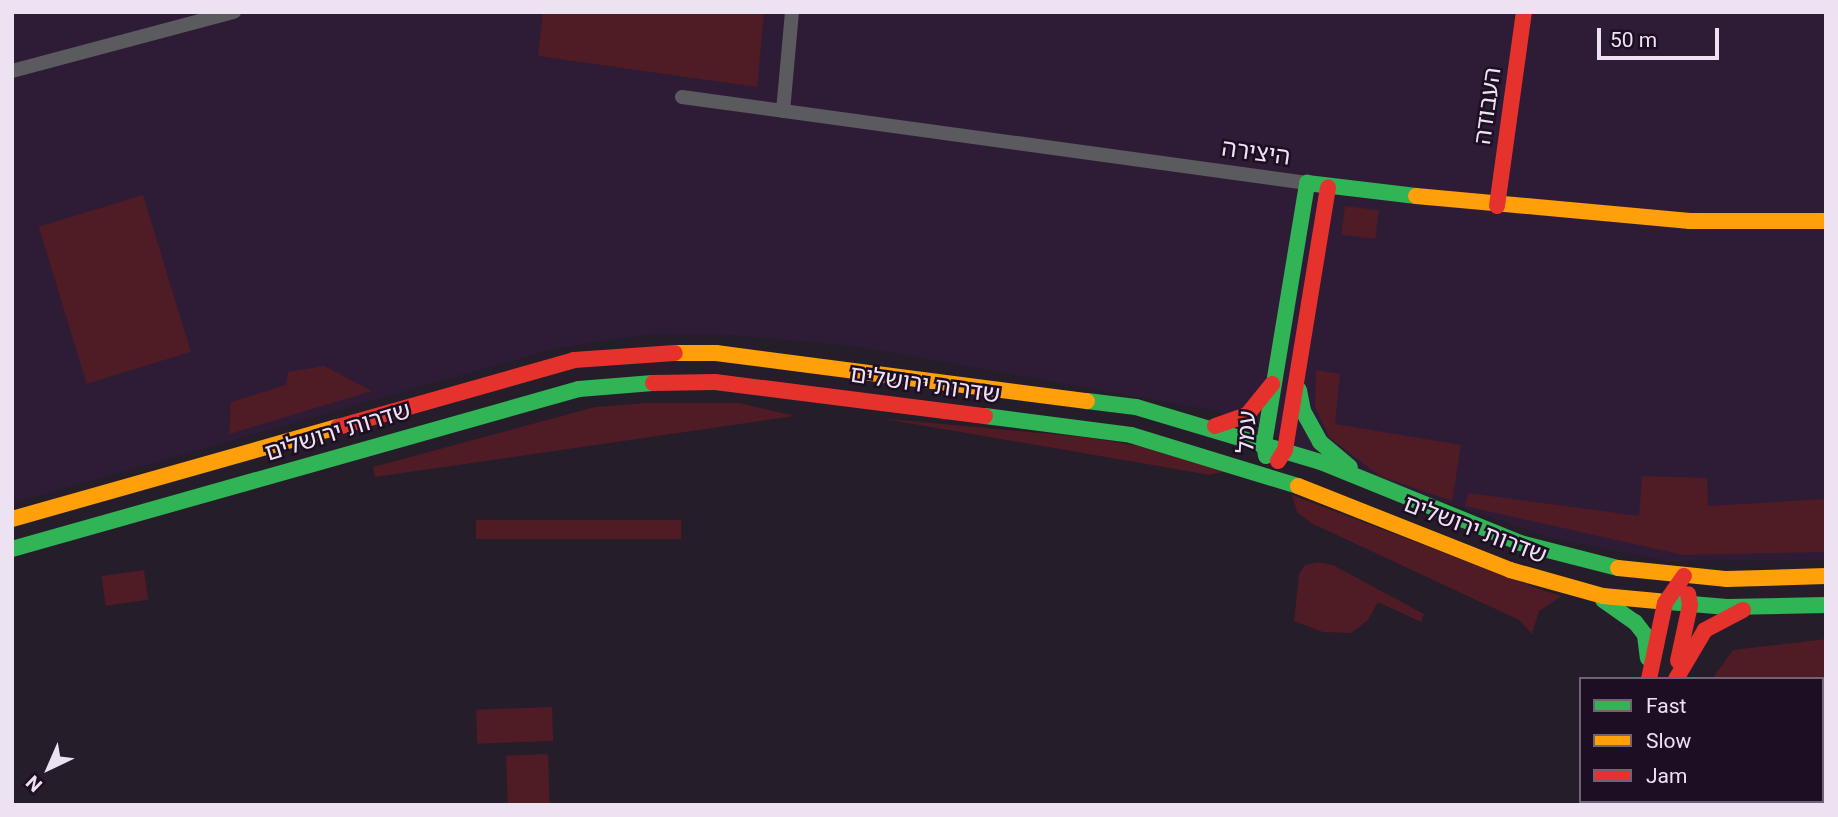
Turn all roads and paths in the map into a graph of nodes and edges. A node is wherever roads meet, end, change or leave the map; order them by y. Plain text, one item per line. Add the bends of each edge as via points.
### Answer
1 (234, 12) edge
2 (792, 12) edge
3 (1524, 12) edge
4 (12, 71) edge
5 (682, 97) dead end
6 (783, 111) junction
7 (1307, 184) junction
8 (1328, 187) junction
9 (1497, 206) junction
10 (1826, 220) edge
11 (1296, 379) junction
12 (1275, 380) junction
13 (1205, 425) junction
14 (1264, 444) junction
15 (1285, 450) junction
16 (1269, 474) junction
17 (1378, 486) junction
18 (12, 519) edge
19 (12, 549) edge
20 (1685, 576) junction
21 (1826, 576) edge
22 (1593, 594) junction
23 (1665, 603) junction
24 (1690, 605) junction
25 (1780, 605) junction
26 (1826, 605) edge
27 (1649, 677) edge
28 (1649, 677) edge
29 (1675, 677) edge
30 (1676, 677) edge

1 - 4 street
2 - 6 street
3 - 9 main road, העבודה
5 - 6 street, היצירה
6 - 7 street, היצירה
7 - 8 main road, היצירה
7 - 12 main road, עמל
8 - 9 main road, היצירה
8 - 11 main road, עמל
9 - 10 main road, היצירה via 1690,220
11 - 15 main road, עמל
11 - 17 main road via 1303,411 1320,442
12 - 13 main road via 1238,421
12 - 14 main road, עמל
13 - 14 main road, שדרות ירושלים
13 - 18 main road, שדרות ירושלים via 1081,398 770,357 619,354 469,387
14 - 15 main road, שדרות ירושלים
14 - 16 main road, עמל
15 - 16 main road, עמל
15 - 17 main road, שדרות ירושלים
16 - 19 main road, שדרות ירושלים via 1156,441 1078,427 767,386 621,383 525,402
16 - 22 main road, שדרות ירושלים via 1510,570
17 - 20 main road, שדרות ירושלים via 1566,558
20 - 21 main road, שדרות ירושלים
20 - 23 main road
20 - 24 main road
22 - 23 main road, שדרות ירושלים
22 - 27 main road via 1625,612 1645,635
23 - 24 main road, שדרות ירושלים
23 - 28 main road
24 - 25 main road, שדרות ירושלים
24 - 29 main road
25 - 26 main road, שדרות ירושלים
25 - 30 main road via 1747,609 1717,621 1690,650

